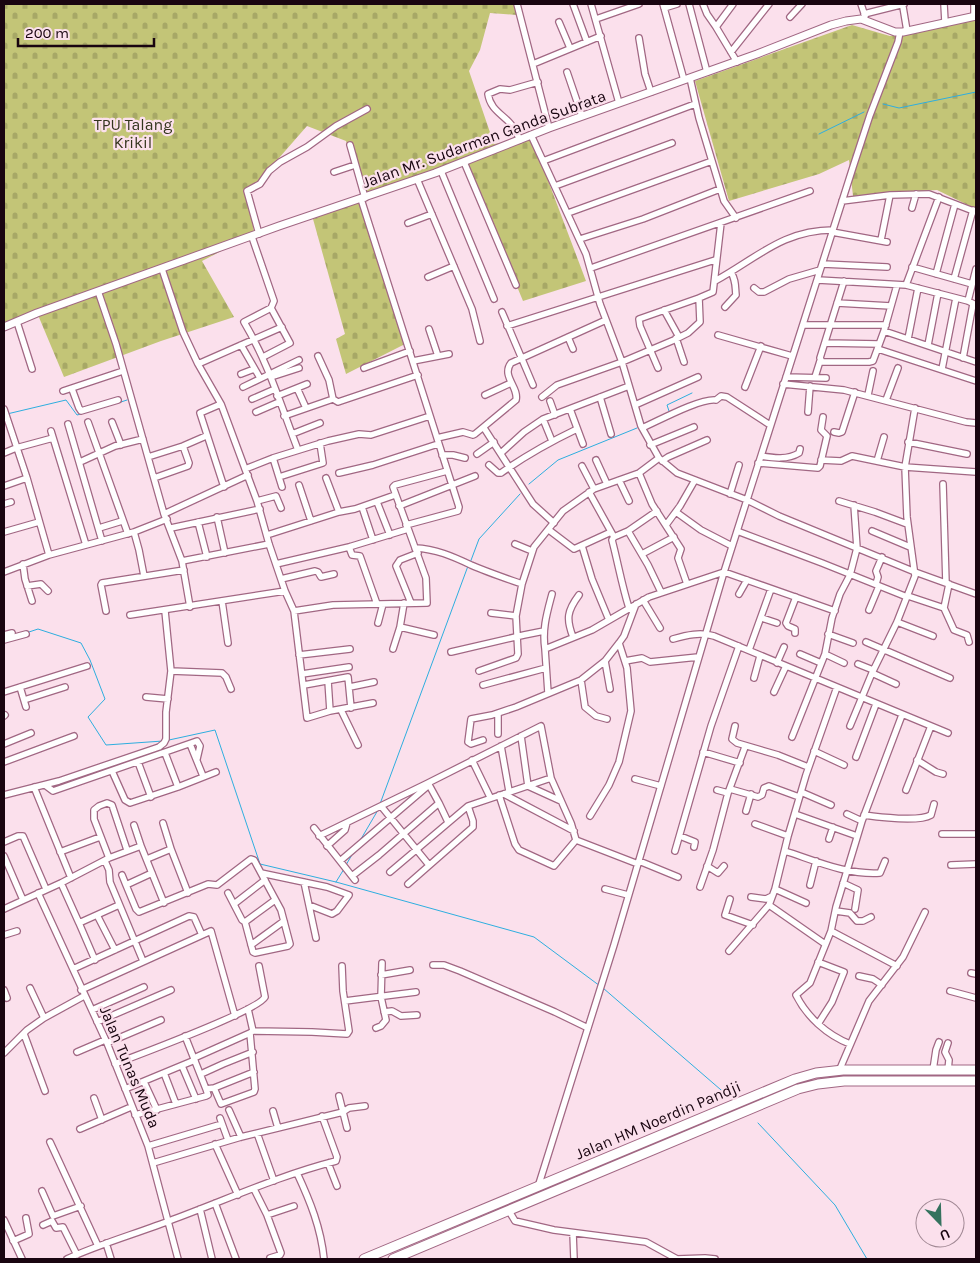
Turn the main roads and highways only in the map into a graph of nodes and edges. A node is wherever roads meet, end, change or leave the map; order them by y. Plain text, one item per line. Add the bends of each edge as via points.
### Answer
1 (976, 1070) edge
2 (976, 1081) edge
3 (364, 1259) edge
4 (393, 1259) edge

1 - 3 main road, Jalan HM Noerdin Pandji via 838,1070 795,1079
2 - 4 main road, Jalan HM Noerdin Pandji via 844,1081 798,1089

